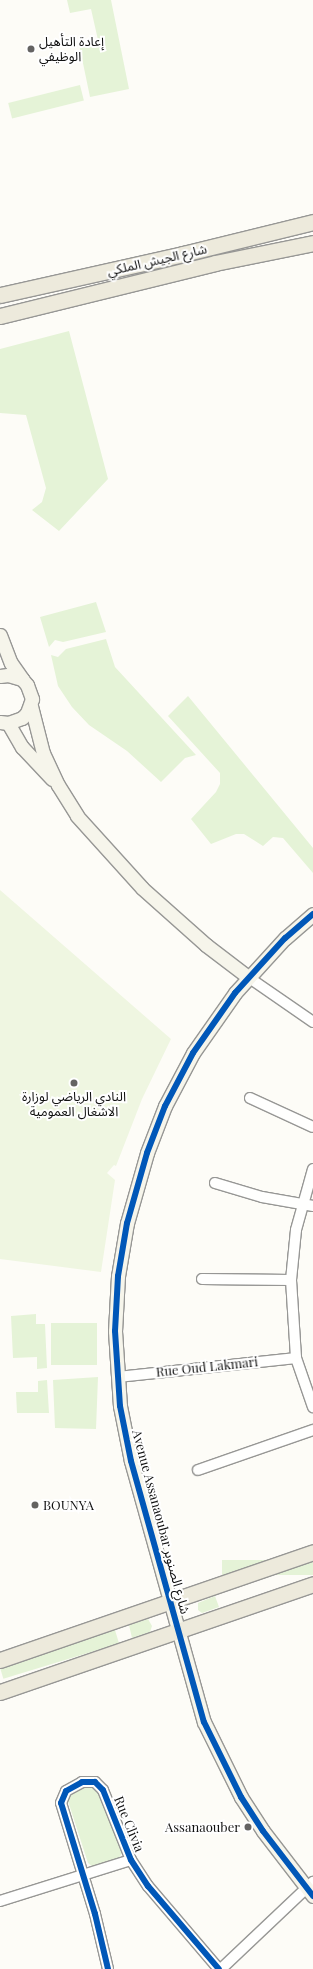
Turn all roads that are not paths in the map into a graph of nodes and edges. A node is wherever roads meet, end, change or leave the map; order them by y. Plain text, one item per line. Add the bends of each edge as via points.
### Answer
1 (313, 222) edge
2 (313, 242) edge
3 (0, 296) edge
4 (0, 316) edge
5 (0, 635) edge
6 (0, 676) edge
7 (22, 679) junction
8 (31, 706) junction
9 (2, 722) edge
10 (58, 785) junction
11 (313, 914) edge
12 (248, 977) junction
13 (313, 1022) edge
14 (250, 1098) dead end
15 (313, 1127) edge
16 (313, 1169) edge
17 (215, 1183) dead end
18 (301, 1205) junction
19 (313, 1206) edge
20 (202, 1279) dead end
21 (291, 1280) junction
22 (296, 1358) junction
23 (118, 1377) junction
24 (313, 1408) edge
25 (313, 1430) edge
26 (198, 1470) dead end
27 (313, 1552) edge
28 (313, 1584) edge
29 (171, 1601) junction
30 (179, 1630) junction
31 (0, 1660) edge
32 (0, 1692) edge
33 (131, 1860) junction
34 (84, 1876) junction
35 (311, 1889) edge
36 (0, 1901) edge
37 (108, 1969) edge
38 (220, 1969) edge

1 - 3 main road, شارع الجيش الملكي
2 - 4 main road, شارع الجيش الملكي via 215,263
5 - 7 street via 11,663
6 - 7 street via 8,675
7 - 8 street via 31,691
8 - 9 street via 22,718
8 - 10 street via 37,737
9 - 10 street via 32,760
10 - 12 street via 77,816 142,888 206,945
11 - 12 street, Avenue Assanaoubar شارع الصنوبر via 285,938
12 - 13 street
12 - 23 street, Avenue Assanaoubar شارع الصنوبر via 223,1008 187,1063 165,1106 147,1153 127,1223 118,1276 115,1331
14 - 15 street
16 - 18 street
17 - 18 street
18 - 19 street
18 - 21 street
20 - 21 street
21 - 22 street
22 - 23 street, Rue Oud Lakmari
22 - 24 street
23 - 29 street, Avenue Assanaoubar شارع الصنوبر via 131,1461
25 - 26 street
27 - 29 main road
28 - 30 main road
29 - 30 street, Avenue Assanaoubar شارع الصنوبر
29 - 31 main road
30 - 32 main road
30 - 35 street, Avenue Assanaoubar شارع الصنوبر via 204,1722 215,1746 263,1831
33 - 34 street, Rue Clivia
33 - 34 street, Rue Clivia via 103,1790 95,1782 82,1782 66,1791 61,1803
33 - 38 street, Rue Clivia via 164,1908
34 - 36 street, Rue Clivia
34 - 37 street, Rue Clivia
35 - 38 street

